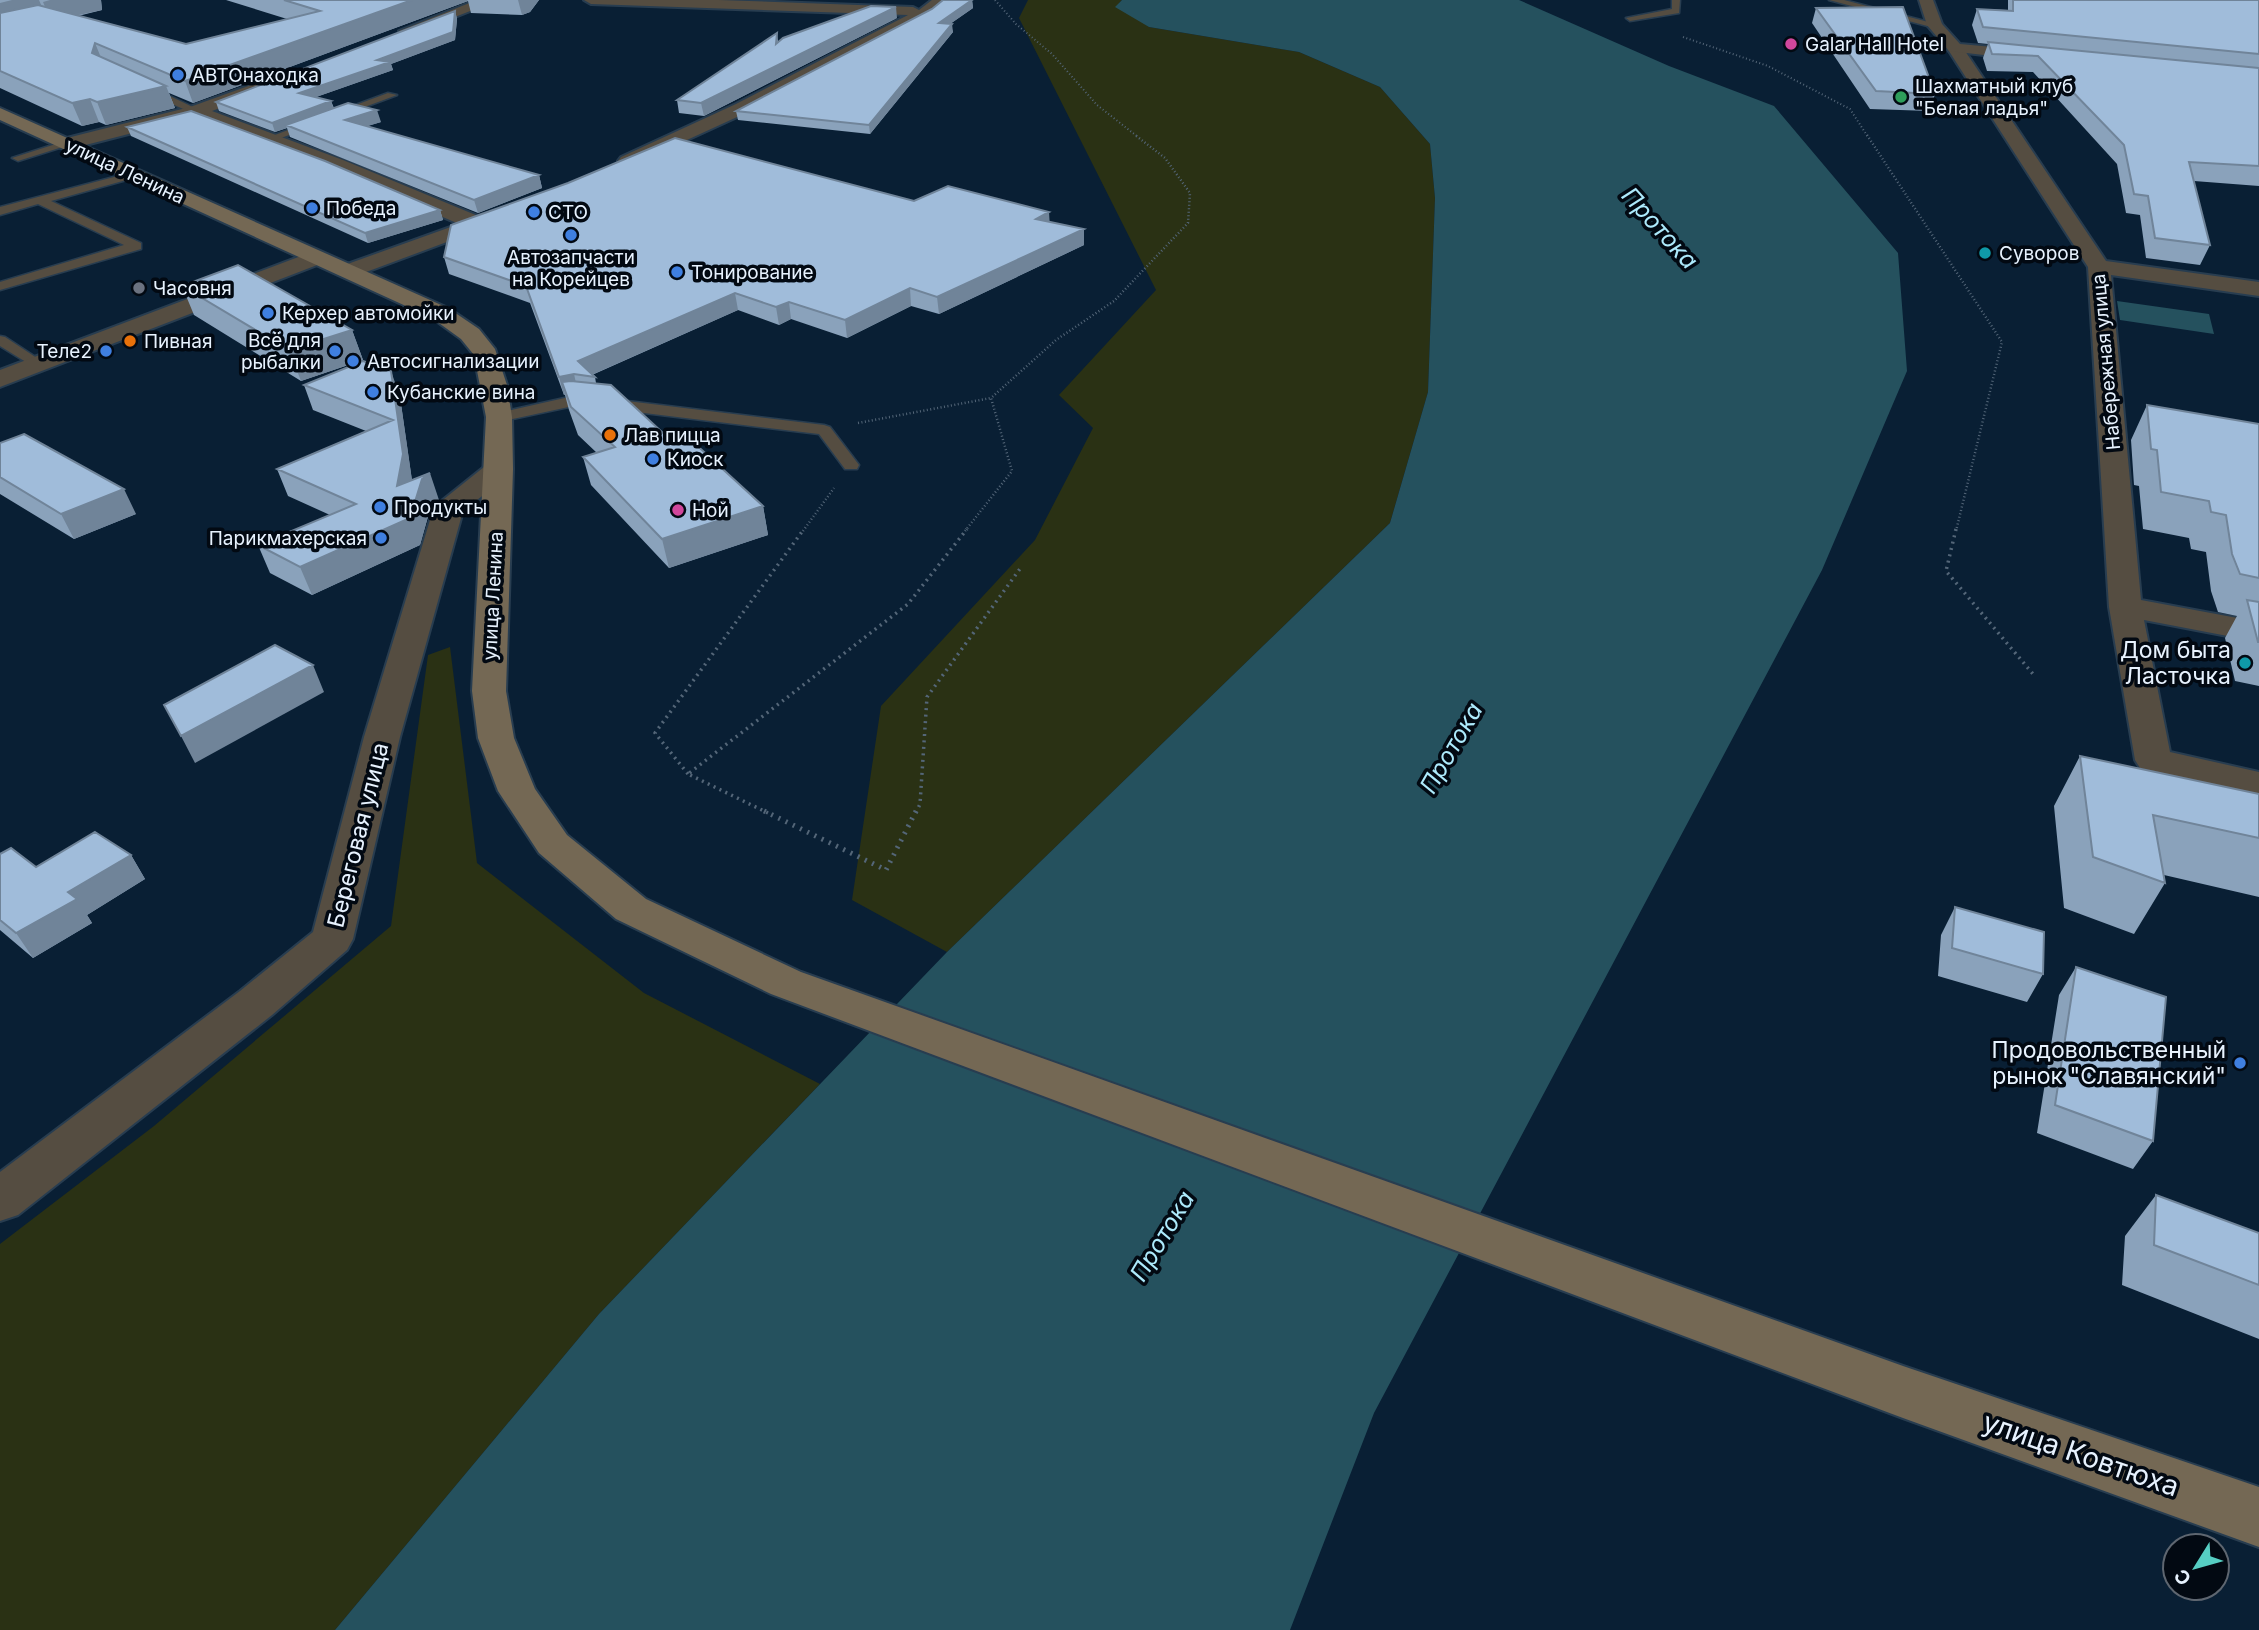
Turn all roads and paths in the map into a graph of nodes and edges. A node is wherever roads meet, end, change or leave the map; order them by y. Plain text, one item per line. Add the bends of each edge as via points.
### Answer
1 (491, 0) edge
2 (591, 0) edge
3 (995, 0) edge
4 (1676, 0) edge
5 (1833, 0) edge
6 (1926, 0) edge
7 (933, 6) edge
8 (1630, 18) joint
9 (1936, 25) junction
10 (393, 36) edge
11 (1955, 48) junction
12 (2052, 58) edge
13 (282, 78) edge
14 (128, 80) edge
15 (392, 95) dead end
16 (196, 111) junction
17 (0, 113) edge
18 (270, 139) junction
19 (66, 144) junction
20 (18, 158) dead end
21 (611, 169) edge
22 (133, 175) junction
23 (39, 200) junction
24 (515, 210) edge
25 (0, 211) edge
26 (478, 224) junction
27 (317, 257) junction
28 (2099, 267) junction
29 (350, 271) junction
30 (0, 286) edge
31 (2259, 289) edge
32 (0, 340) edge
33 (39, 364) junction
34 (0, 379) edge
35 (991, 398) junction
36 (499, 417) junction
37 (824, 430) junction
38 (851, 465) joint
39 (499, 470) junction
40 (1022, 566) dead end
41 (2125, 607) junction
42 (2259, 632) edge
43 (2034, 674) dead end
44 (688, 774) junction
45 (2259, 784) edge
46 (0, 1199) edge
47 (1903, 1392) joint
48 (2259, 1517) edge

1 - 10 street
2 - 7 street
3 - 35 path via 1097,105 1165,158 1190,193 1188,223 1114,301 1056,340
4 - 8 lane via 1676,11
5 - 9 lane
6 - 9 street, Набережная улица
7 - 21 street via 742,108
8 - 43 path via 1768,66 1850,109 2002,342 1946,571
9 - 11 street, Набережная улица
11 - 12 street
11 - 28 street, Набережная улица
13 - 16 street
14 - 16 lane
15 - 18 lane
16 - 18 street
16 - 19 street
17 - 19 main road, улица Ленина
18 - 26 street
19 - 20 lane
19 - 22 main road, улица Ленина
22 - 23 lane
22 - 27 main road, улица Ленина
23 - 25 lane
23 - 30 lane via 136,246
24 - 26 street
26 - 29 street
27 - 29 main road, улица Ленина
27 - 33 street
28 - 31 street
28 - 41 street, Набережная улица
29 - 36 main road, улица Ленина via 440,313 470,334 486,354
32 - 33 lane
33 - 34 street
35 - 37 path
35 - 44 path via 1012,471 908,604
36 - 37 lane via 578,400
36 - 39 main road, улица Ленина
37 - 38 lane
38 - 44 path via 655,733
39 - 46 street, Береговая улица via 449,507 382,737 332,939 256,1003
39 - 47 main road, улица Ленина via 489,691 496,738 517,791 553,844 631,909 786,983
40 - 44 path via 927,697 920,804 886,870
41 - 42 street
41 - 45 street, Набережная улица via 2153,760
47 - 48 main road, улица Ковтюха

